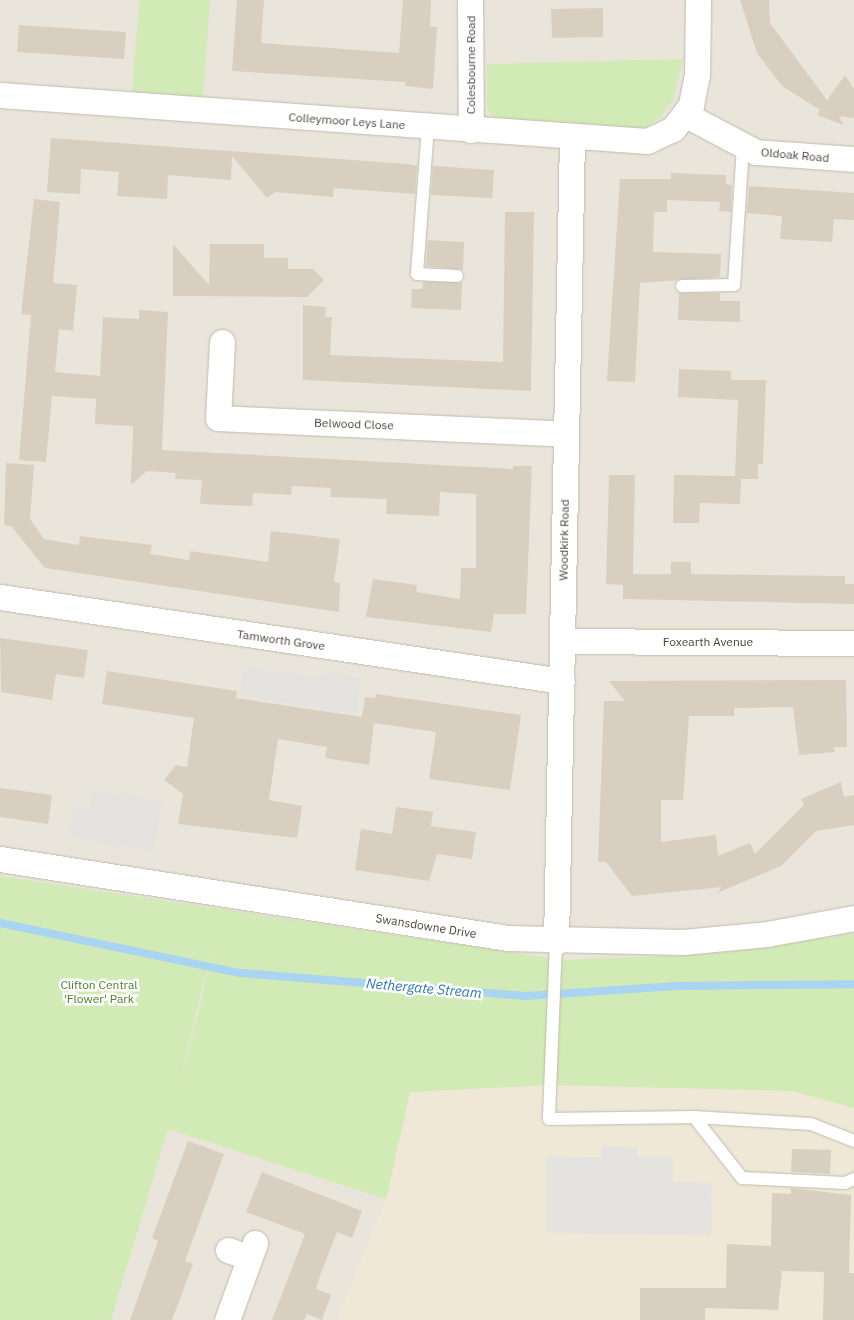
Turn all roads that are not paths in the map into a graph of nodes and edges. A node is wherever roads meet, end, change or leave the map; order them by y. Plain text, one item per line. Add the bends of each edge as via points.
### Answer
1 (470, 0) edge
2 (698, 0) edge
3 (0, 96) edge
4 (686, 115) junction
5 (428, 127) junction
6 (472, 130) junction
7 (572, 137) junction
8 (743, 147) junction
9 (854, 159) edge
10 (457, 276) dead end
11 (682, 286) dead end
12 (222, 342) dead end
13 (566, 434) junction
14 (0, 597) edge
15 (562, 641) junction
16 (854, 643) edge
17 (562, 681) junction
18 (0, 859) edge
19 (854, 918) edge
20 (556, 942) junction
21 (694, 1117) junction
22 (854, 1141) edge
23 (854, 1179) edge
24 (245, 1250) dead end
25 (227, 1320) edge

1 - 6 street, Colesbourne Road
2 - 4 street via 697,75
3 - 5 street, Colleymoor Leys Lane
4 - 7 street, Colleymoor Leys Lane via 666,134 647,141
4 - 8 street, Oldoak Road
5 - 6 street, Colleymoor Leys Lane
5 - 10 lane via 417,274
6 - 7 street, Colleymoor Leys Lane
7 - 13 street, Woodkirk Road
8 - 9 street, Oldoak Road via 771,154
8 - 11 lane via 734,285
12 - 13 street, Belwood Close via 218,418
13 - 15 street, Woodkirk Road
14 - 17 street, Tamworth Grove
15 - 16 street, Foxearth Avenue
15 - 17 street, Woodkirk Road
17 - 20 street, Woodkirk Road
18 - 20 street, Swansdowne Drive via 508,938
19 - 20 street, Swansdowne Drive via 722,940
20 - 21 lane via 549,1119
21 - 22 lane via 810,1124
21 - 23 lane via 742,1178 844,1183
24 - 25 street

